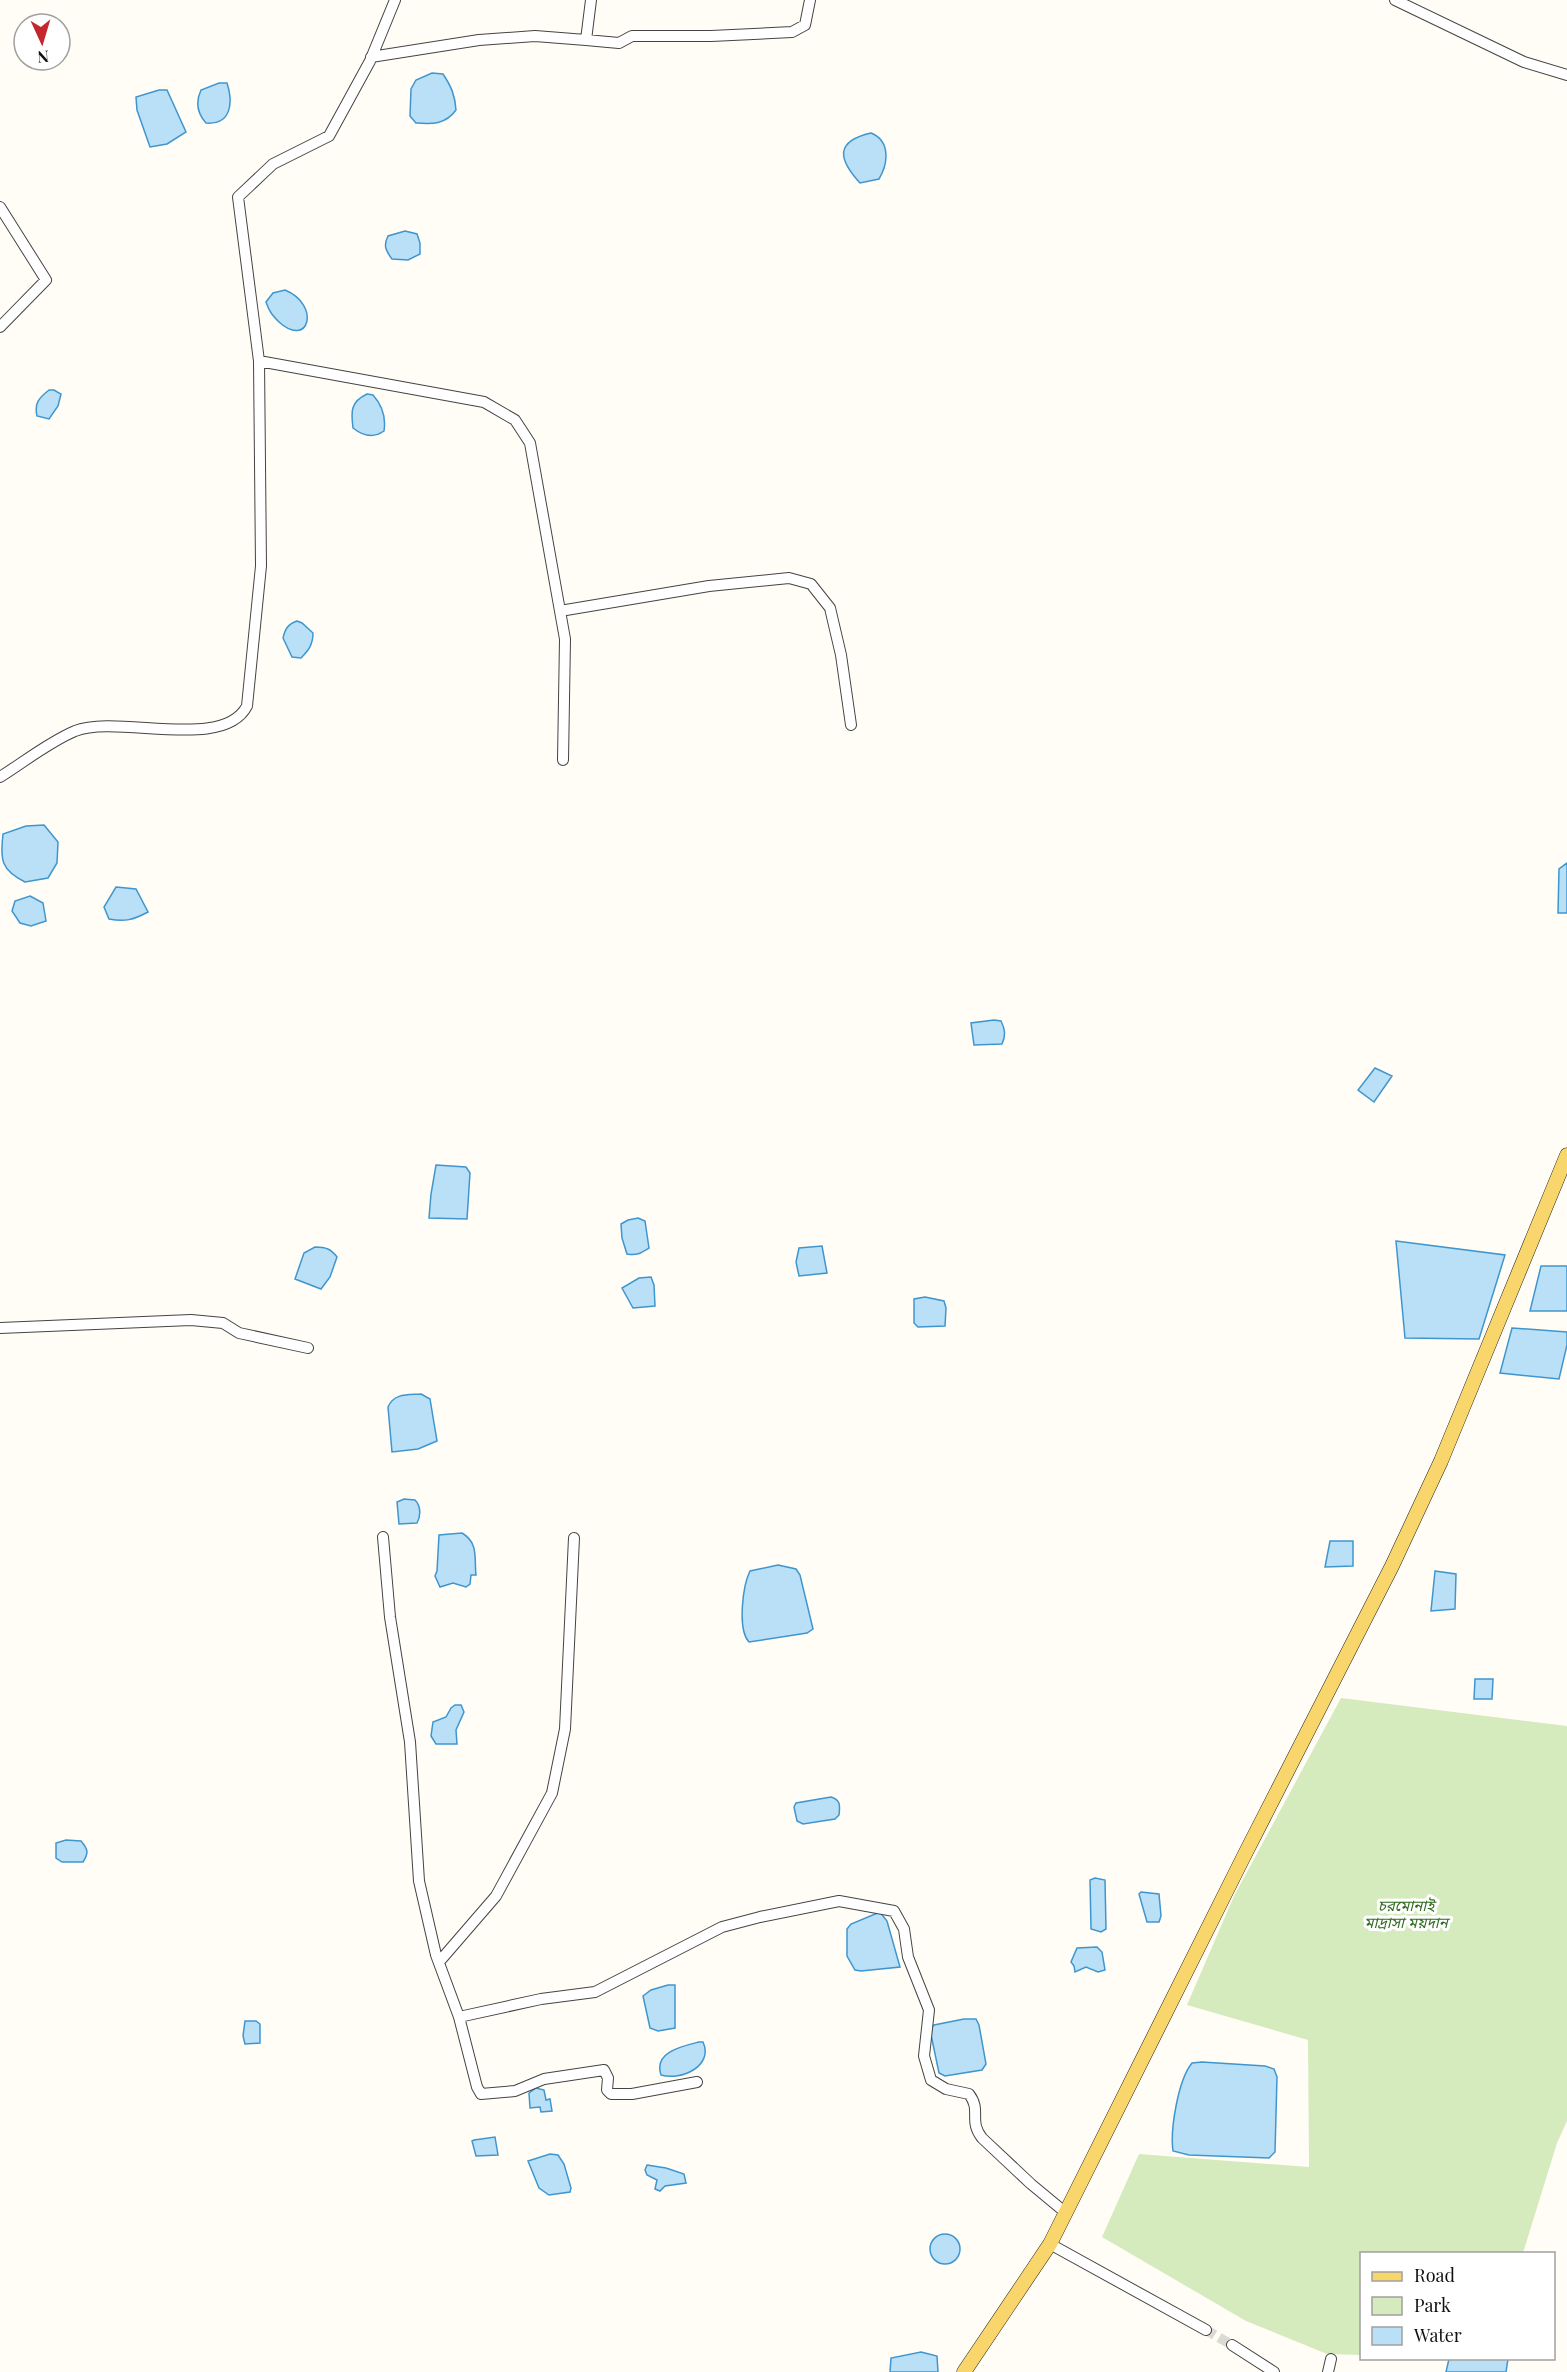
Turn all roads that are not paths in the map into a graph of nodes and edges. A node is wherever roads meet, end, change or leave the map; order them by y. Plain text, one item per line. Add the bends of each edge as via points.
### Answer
1 (395, 0) edge
2 (591, 0) edge
3 (810, 0) edge
4 (1395, 0) edge
5 (586, 40) junction
6 (371, 57) junction
7 (1567, 75) edge
8 (0, 207) edge
9 (0, 327) edge
10 (260, 361) junction
11 (560, 611) junction
12 (851, 725) dead end
13 (563, 760) dead end
14 (0, 777) edge
15 (1567, 1155) edge
16 (0, 1328) edge
17 (308, 1348) dead end
18 (383, 1537) dead end
19 (574, 1538) dead end
20 (439, 1962) junction
21 (459, 2017) junction
22 (697, 2082) dead end
23 (1066, 2213) junction
24 (1050, 2244) junction
25 (1206, 2330) tunnel mouth
26 (1233, 2345) tunnel mouth
27 (1331, 2360) dead end
28 (964, 2372) edge
29 (1274, 2372) edge
30 (1328, 2372) edge

1 - 6 street
2 - 5 street
3 - 5 street via 805,25 792,32 632,36 619,43
4 - 7 street via 1524,62
5 - 6 street via 535,36 479,40
6 - 10 street via 329,136 273,164 238,196
8 - 9 street via 46,280
10 - 11 street via 484,402 515,420 530,443
10 - 14 street via 261,566 247,706 242,716 230,724 211,728 106,726 76,731
11 - 12 street via 709,586 789,578 811,584 830,608
11 - 13 street via 565,639
15 - 23 main road via 1441,1461 1392,1566
16 - 17 street via 191,1320 224,1323 239,1333
18 - 20 street via 390,1617 410,1742 416,1860
19 - 20 street via 565,1729 552,1793 496,1896
20 - 21 street
21 - 22 street via 481,2094 514,2091 544,2079 604,2070 611,2094
21 - 23 street via 595,1992 722,1927 839,1901 894,1911 904,1929 908,1957 928,2010 924,2056 932,2080 946,2089 969,2094 976,2103 976,2130 982,2138
23 - 24 main road
24 - 25 street
24 - 28 main road
26 - 29 street
27 - 30 street

